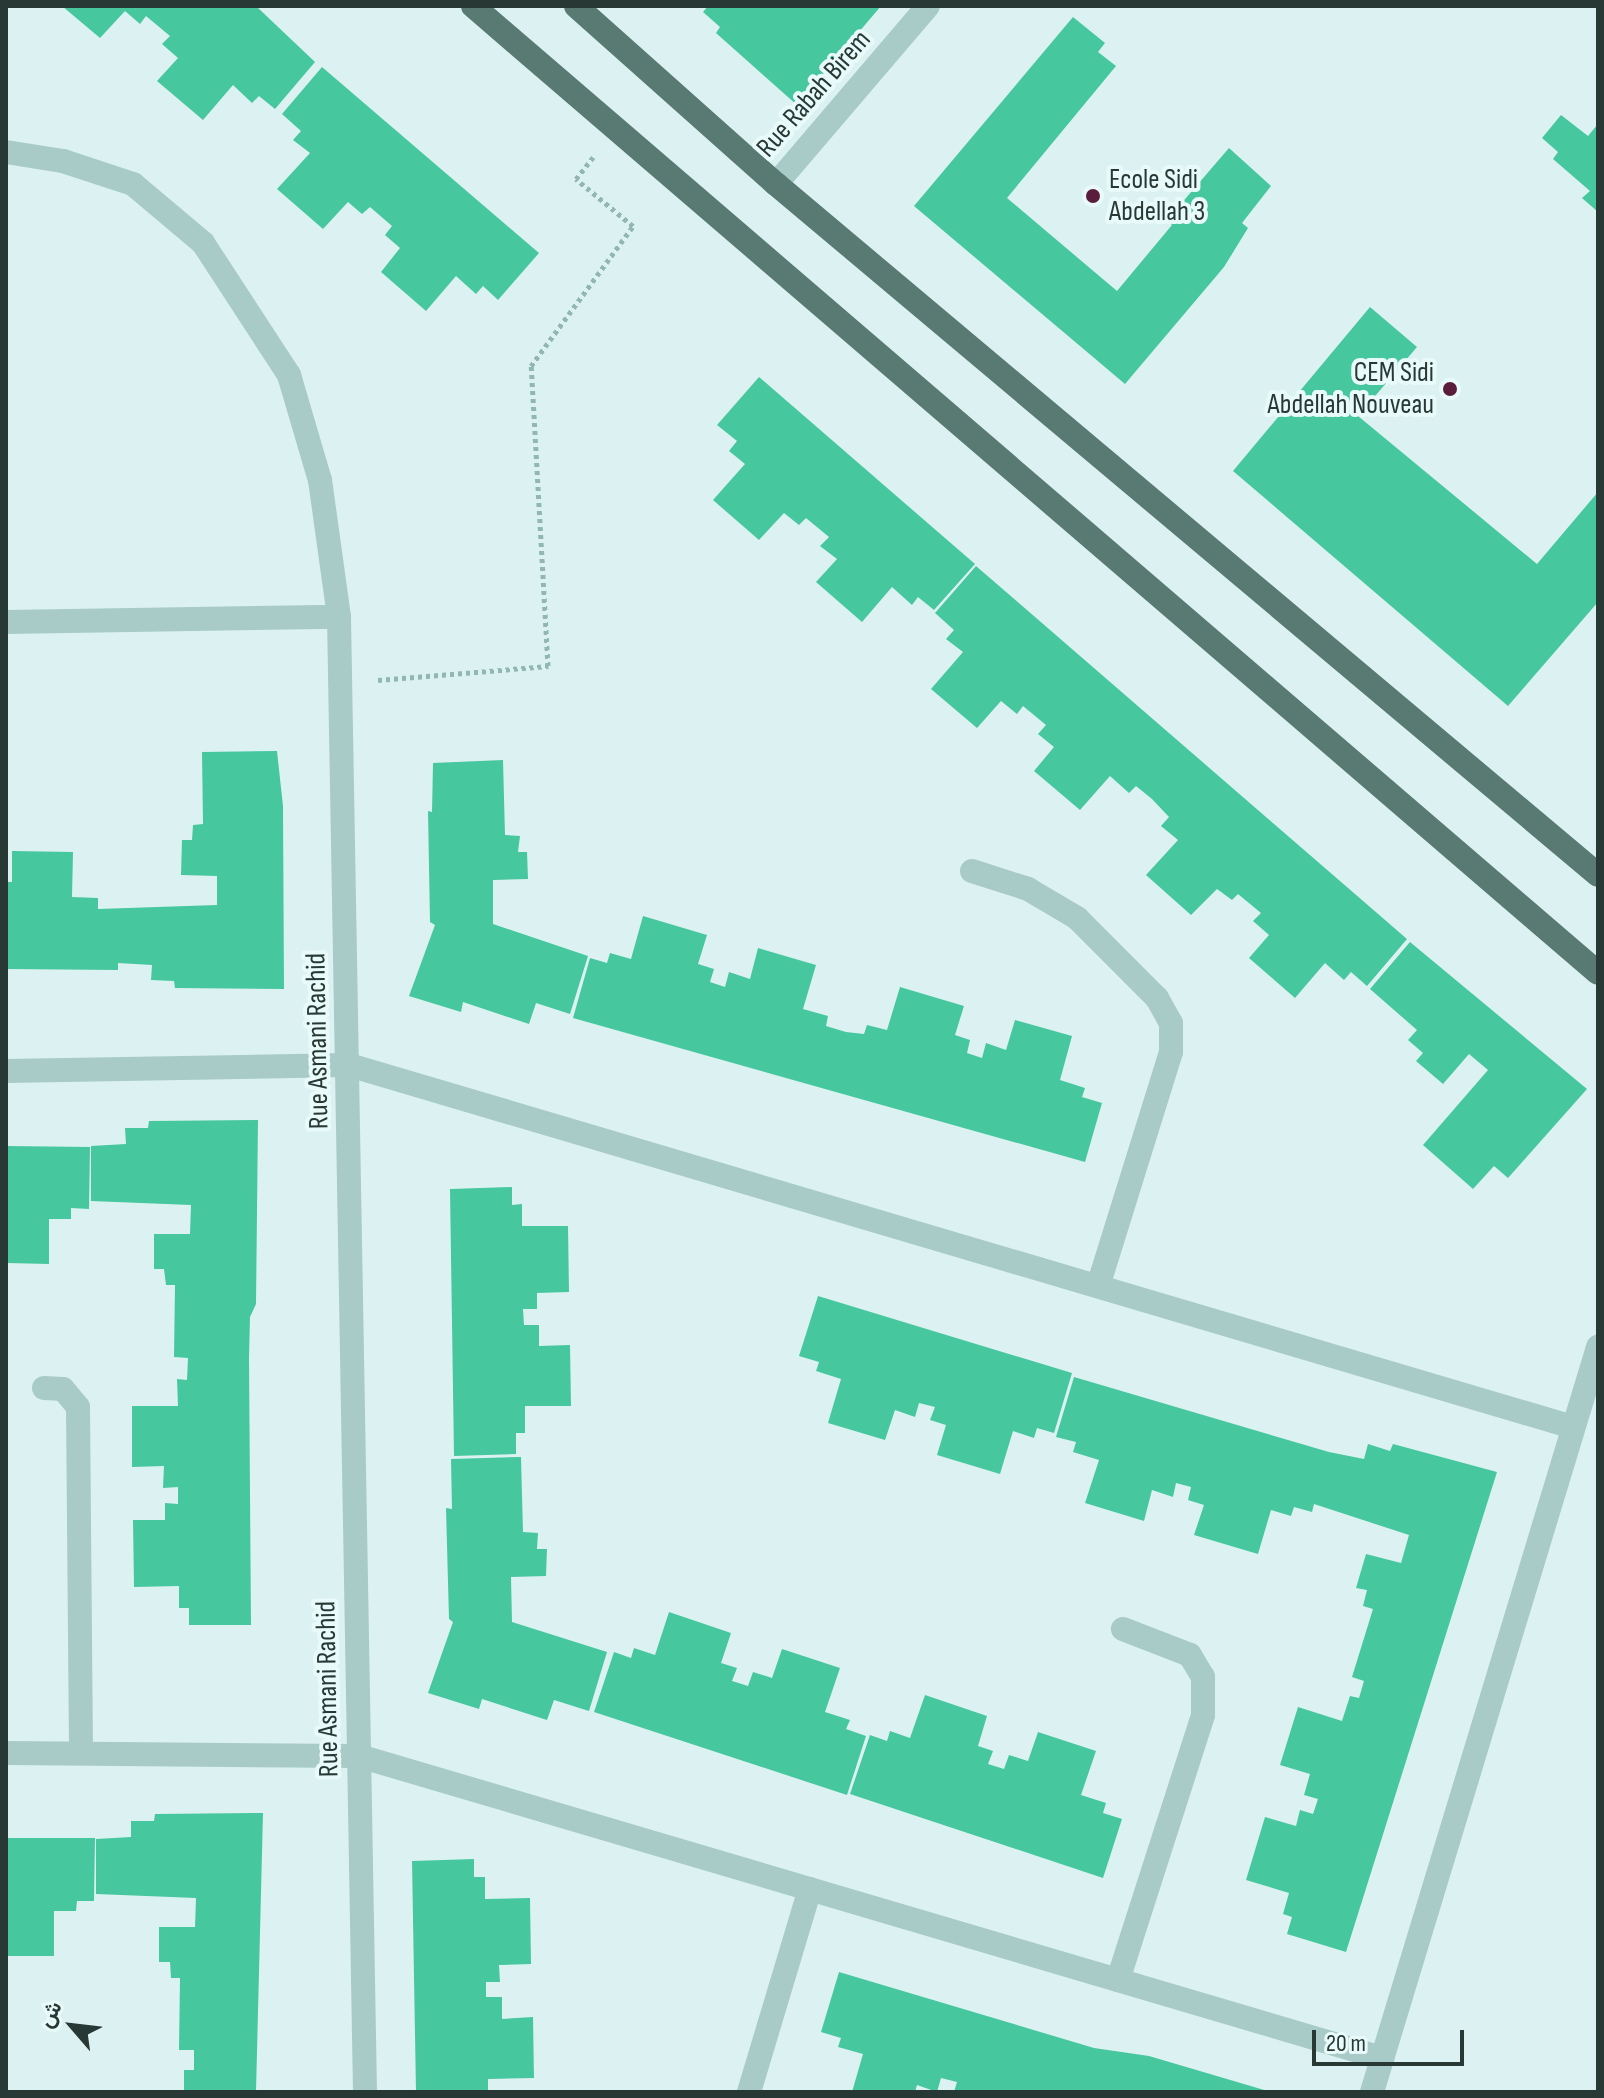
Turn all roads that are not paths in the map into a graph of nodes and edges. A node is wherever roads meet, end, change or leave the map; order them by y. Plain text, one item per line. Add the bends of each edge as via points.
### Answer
1 (473, 6) edge
2 (576, 6) edge
3 (928, 6) edge
4 (6, 152) edge
5 (776, 184) junction
6 (339, 617) junction
7 (6, 622) edge
8 (972, 871) dead end
9 (1598, 875) edge
10 (1598, 973) edge
11 (349, 1065) junction
12 (6, 1071) edge
13 (1098, 1286) junction
14 (1598, 1347) edge
15 (44, 1388) dead end
16 (1573, 1427) junction
17 (1123, 1629) dead end
18 (6, 1753) edge
19 (81, 1753) junction
20 (359, 1756) junction
21 (810, 1889) junction
22 (1118, 1980) junction
23 (1382, 2058) junction
24 (365, 2092) edge
25 (749, 2092) edge
26 (1372, 2092) edge

1 - 10 main road
2 - 5 main road
3 - 5 street, Rue Rabah Birem
4 - 6 street, Rue Asmani Rachid via 63,161 133,184 203,243 240,294 289,375 320,480
5 - 9 main road
6 - 7 street
6 - 11 street, Rue Asmani Rachid
8 - 13 street via 1028,889 1077,918 1157,998 1171,1023 1171,1052
11 - 12 street
11 - 13 street
11 - 20 street, Rue Asmani Rachid
13 - 16 street
14 - 16 street
15 - 19 street via 63,1389 78,1407
16 - 23 street
17 - 22 street via 1190,1655 1203,1677 1203,1715
18 - 19 street
19 - 20 street
20 - 21 street
20 - 24 street, Rue Asmani Rachid
21 - 22 street
21 - 25 street
22 - 23 street
23 - 26 street

